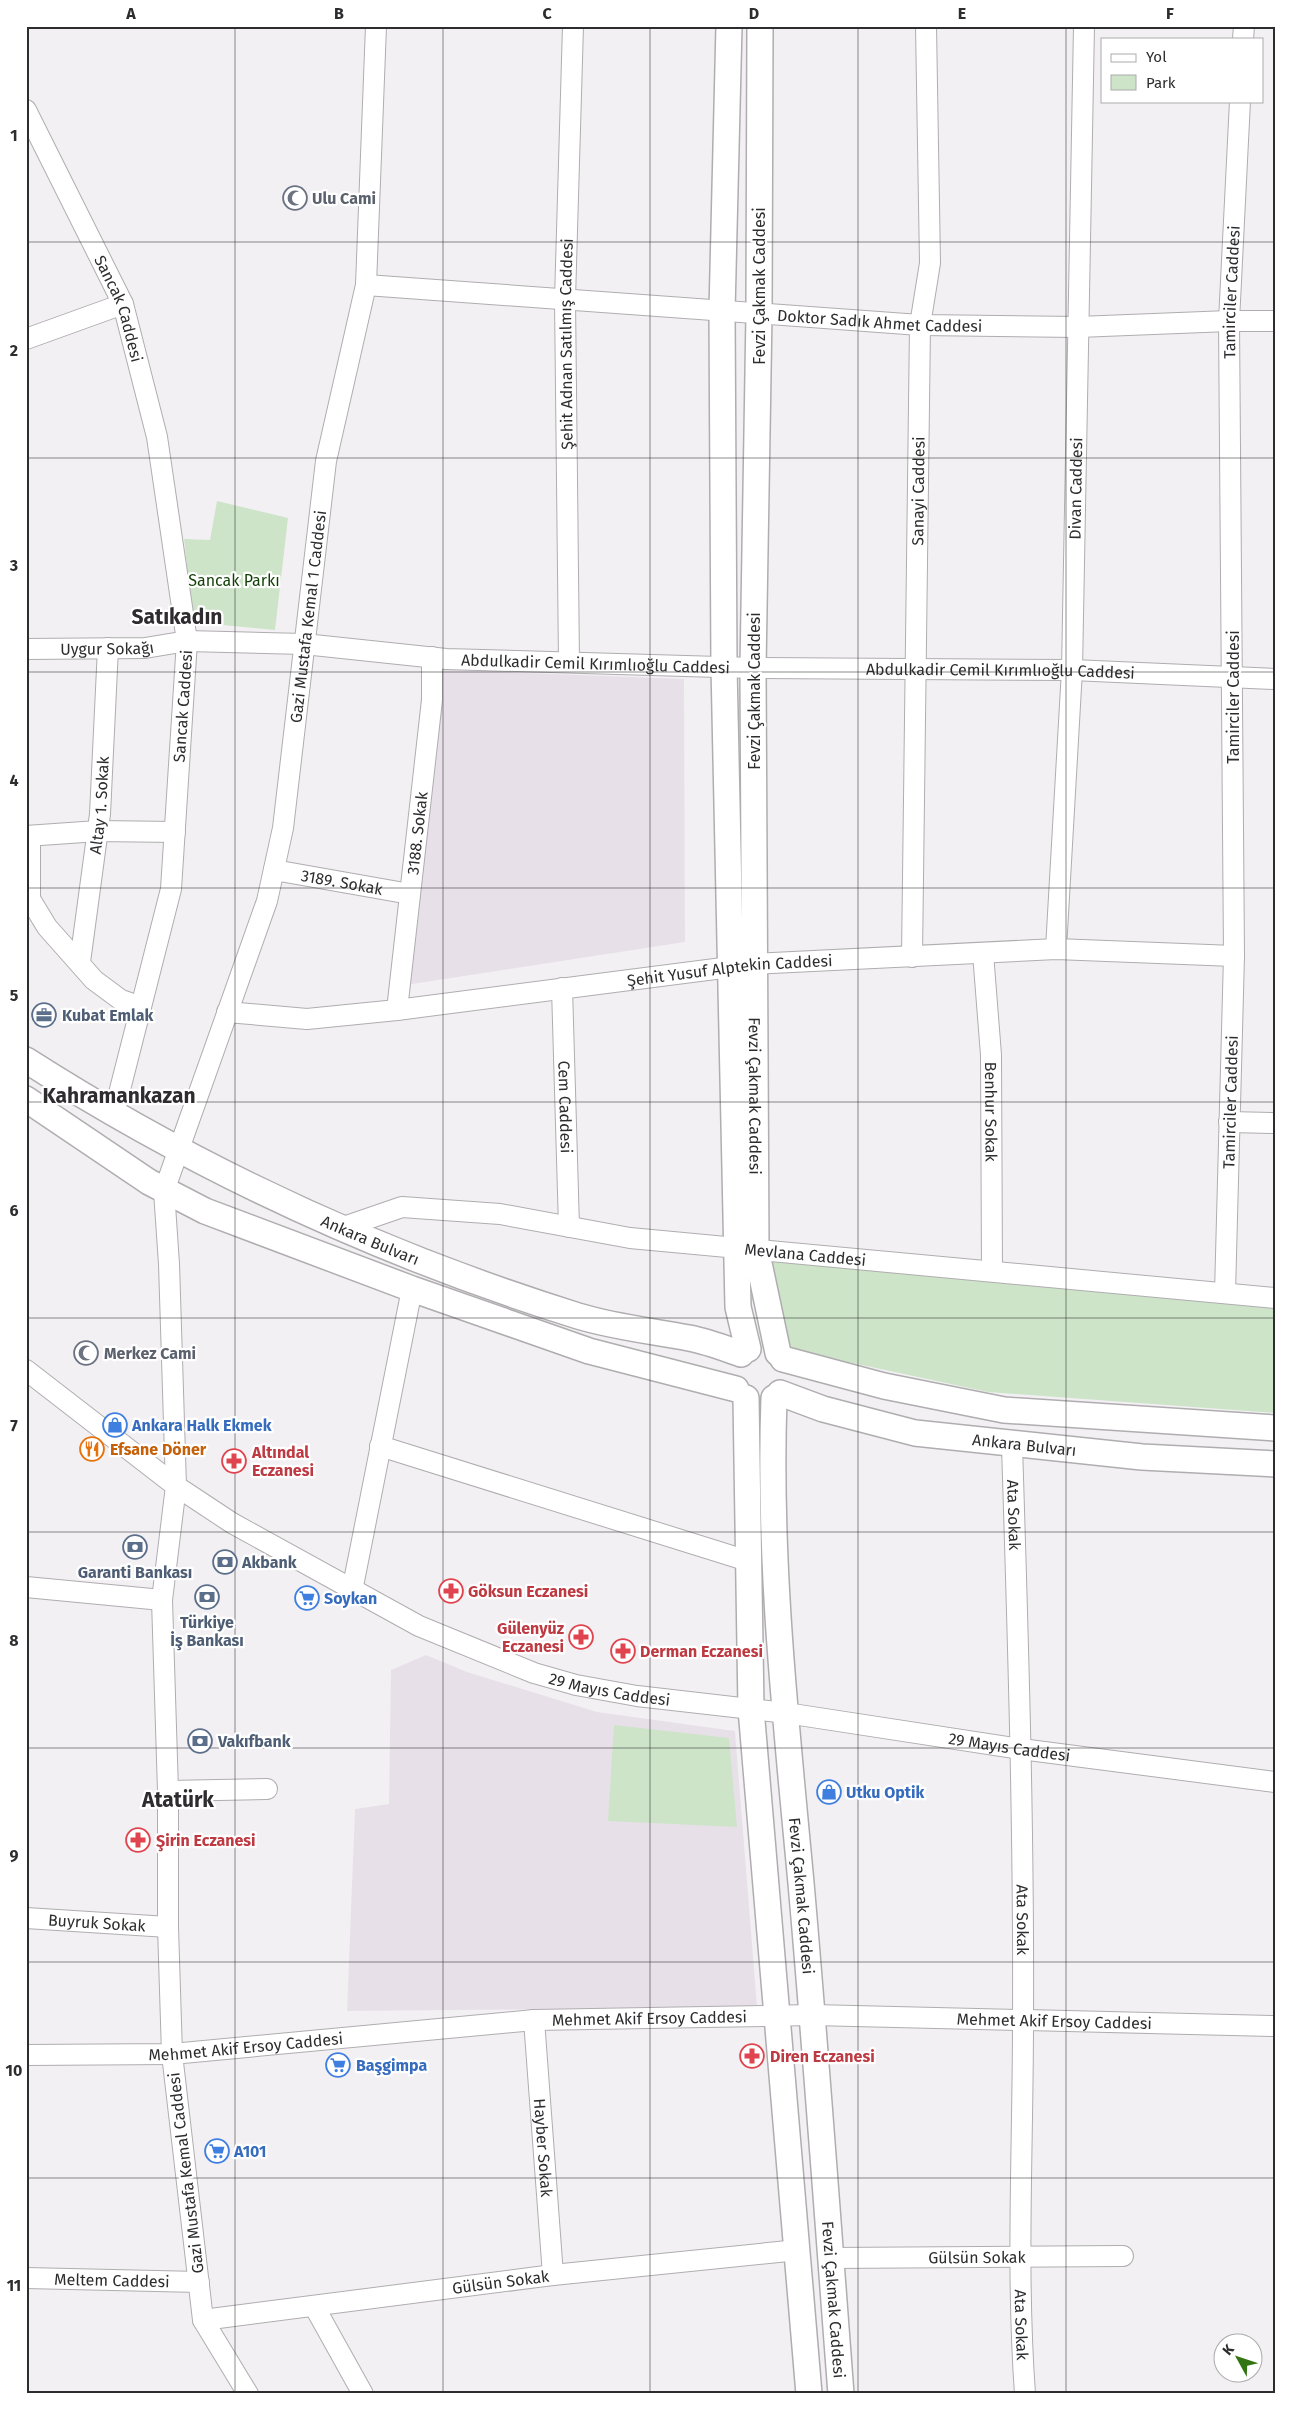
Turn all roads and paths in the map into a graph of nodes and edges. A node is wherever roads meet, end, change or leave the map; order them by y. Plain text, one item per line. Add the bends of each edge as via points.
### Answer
1 (376, 26) edge
2 (573, 26) edge
3 (729, 26) edge
4 (760, 26) edge
5 (926, 26) edge
6 (1084, 26) edge
7 (1240, 102) edge
8 (29, 121) edge
9 (366, 285) junction
10 (565, 299) junction
11 (123, 304) junction
12 (722, 311) junction
13 (759, 314) junction
14 (1229, 321) junction
15 (1275, 321) edge
16 (920, 325) junction
17 (1078, 327) junction
18 (26, 339) edge
19 (187, 641) junction
20 (304, 644) junction
21 (108, 648) junction
22 (26, 649) edge
23 (432, 657) junction
24 (569, 662) junction
25 (724, 667) junction
26 (753, 668) junction
27 (916, 669) junction
28 (1072, 670) junction
29 (1233, 679) junction
30 (1275, 680) edge
31 (98, 831) junction
32 (175, 832) junction
33 (28, 836) edge
34 (274, 870) junction
35 (410, 894) junction
36 (1056, 949) junction
37 (983, 953) junction
38 (1234, 956) junction
39 (912, 957) junction
40 (80, 962) junction
41 (742, 965) junction
42 (562, 988) junction
43 (141, 1007) junction
44 (397, 1010) junction
45 (228, 1012) junction
46 (26, 1060) edge
47 (26, 1099) edge
48 (114, 1113) junction
49 (1229, 1122) junction
50 (1275, 1123) edge
51 (178, 1150) junction
52 (164, 1191) junction
53 (569, 1227) junction
54 (341, 1228) junction
55 (746, 1248) junction
56 (992, 1271) junction
57 (412, 1288) junction
58 (1225, 1293) junction
59 (1275, 1298) edge
60 (744, 1351) junction
61 (780, 1356) junction
62 (26, 1370) edge
63 (741, 1394) junction
64 (777, 1395) junction
65 (1275, 1428) edge
66 (1012, 1445) junction
67 (380, 1446) junction
68 (1275, 1464) edge
69 (176, 1486) junction
70 (748, 1561) junction
71 (26, 1587) edge
72 (352, 1591) junction
73 (162, 1600) junction
74 (751, 1709) junction
75 (786, 1713) junction
76 (1021, 1749) junction
77 (1275, 1782) edge
78 (267, 1789) dead end
79 (168, 1791) junction
80 (26, 1918) edge
81 (168, 1927) junction
82 (813, 2015) junction
83 (777, 2016) junction
84 (534, 2020) junction
85 (1023, 2021) junction
86 (1275, 2026) edge
87 (172, 2054) junction
88 (26, 2055) edge
89 (798, 2250) junction
90 (1123, 2256) dead end
91 (831, 2258) junction
92 (1020, 2258) junction
93 (552, 2275) junction
94 (26, 2278) edge
95 (198, 2282) junction
96 (314, 2306) junction
97 (203, 2320) junction
98 (248, 2394) edge
99 (363, 2394) edge
100 (809, 2394) edge
101 (841, 2394) edge
102 (1025, 2394) edge

1 - 9 street, Gazi Mustafa Kemal 1 Caddesi
2 - 10 street, Şehit Adnan Satılmış Caddesi
3 - 12 main road, Fevzi Çakmak Caddesi
4 - 13 main road, Fevzi Çakmak Caddesi
5 - 16 street, Sanayi Caddesi via 930,263
6 - 17 street, Divan Caddesi
7 - 14 street, Tamirciler Caddesi
8 - 11 street, Sancak Caddesi
9 - 10 street, Doktor Sadık Ahmet Caddesi
9 - 20 street, Gazi Mustafa Kemal 1 Caddesi via 326,461
10 - 12 street, Doktor Sadık Ahmet Caddesi
10 - 24 street, Şehit Adnan Satılmış Caddesi
11 - 18 street
11 - 19 street, Sancak Caddesi via 157,437
12 - 13 street, Doktor Sadık Ahmet Caddesi
12 - 25 main road, Fevzi Çakmak Caddesi
13 - 16 street, Doktor Sadık Ahmet Caddesi
13 - 26 main road, Fevzi Çakmak Caddesi
14 - 15 street, Doktor Sadık Ahmet Caddesi
14 - 17 street, Doktor Sadık Ahmet Caddesi
14 - 29 street, Tamirciler Caddesi
16 - 17 street, Doktor Sadık Ahmet Caddesi
16 - 27 street, Sanayi Caddesi
17 - 28 street, Divan Caddesi
19 - 20 street, Abdulkadir Cemil Kırımlıoğlu Caddesi
19 - 21 street, Uygur Sokağı via 145,648
19 - 32 street, Sancak Caddesi
20 - 23 street, Abdulkadir Cemil Kırımlıoğlu Caddesi
20 - 34 street, Gazi Mustafa Kemal 1 Caddesi via 283,828
21 - 22 street, Uygur Sokağı
21 - 31 street, Altay 1. Sokak
23 - 24 street, Abdulkadir Cemil Kırımlıoğlu Caddesi
23 - 35 street, 3188. Sokak via 432,700
24 - 25 street, Abdulkadir Cemil Kırımlıoğlu Caddesi
25 - 26 street, Abdulkadir Cemil Kırımlıoğlu Caddesi
25 - 41 main road, Fevzi Çakmak Caddesi
26 - 27 street, Abdulkadir Cemil Kırımlıoğlu Caddesi
26 - 41 main road, Fevzi Çakmak Caddesi
27 - 28 street, Abdulkadir Cemil Kırımlıoğlu Caddesi
27 - 39 street, Sanayi Caddesi
28 - 29 street, Abdulkadir Cemil Kırımlıoğlu Caddesi
28 - 36 street, Divan Caddesi
29 - 30 street, Abdulkadir Cemil Kırımlıoğlu Caddesi
29 - 38 street, Tamirciler Caddesi
31 - 32 street
31 - 33 street
31 - 40 street, Altay 1. Sokak
32 - 43 street, Sancak Caddesi via 172,889
33 - 40 street via 30,900 47,928
34 - 35 street, 3189. Sokak
34 - 45 street, Gazi Mustafa Kemal 1 Caddesi via 267,901
35 - 44 street, 3188. Sokak
36 - 37 street, Şehit Yusuf Alptekin Caddesi
36 - 38 street, Şehit Yusuf Alptekin Caddesi
37 - 39 street, Şehit Yusuf Alptekin Caddesi
37 - 56 street, Benhur Sokak via 991,1055
38 - 49 street, Tamirciler Caddesi
39 - 41 street, Şehit Yusuf Alptekin Caddesi
40 - 43 street via 94,980 121,1000
41 - 42 street, Şehit Yusuf Alptekin Caddesi
41 - 55 main road, Fevzi Çakmak Caddesi
42 - 44 street, Şehit Yusuf Alptekin Caddesi
42 - 53 street, Cem Caddesi
43 - 48 street, Sancak Caddesi
44 - 45 street, Şehit Yusuf Alptekin Caddesi via 308,1019
45 - 51 street, Gazi Mustafa Kemal 1 Caddesi
46 - 48 main road, Ankara Bulvarı
47 - 52 main road, Ankara Bulvarı
48 - 51 main road, Ankara Bulvarı
49 - 50 street
49 - 58 street, Tamirciler Caddesi
51 - 52 street, Gazi Mustafa Kemal 1 Caddesi
51 - 54 main road, Ankara Bulvarı
52 - 57 main road, Ankara Bulvarı via 237,1224
52 - 69 street, Gazi Mustafa Kemal Caddesi
53 - 54 street, Mevlana Caddesi via 500,1214 402,1207
53 - 55 street, Mevlana Caddesi via 630,1238
54 - 60 main road, Ankara Bulvarı via 453,1274 580,1316
55 - 56 street, Mevlana Caddesi
55 - 60 main road, Fevzi Çakmak Caddesi via 738,1307
55 - 61 main road, Fevzi Çakmak Caddesi
56 - 58 street, Mevlana Caddesi
57 - 63 main road, Ankara Bulvarı via 589,1351
57 - 67 street
58 - 59 street, Mevlana Caddesi
60 - 61 main road via 763,1346
60 - 63 main road via 733,1367 732,1375
61 - 64 main road via 786,1366 787,1381
61 - 65 main road via 892,1388 1004,1410
62 - 69 street, 29 Mayıs Caddesi
63 - 64 main road via 760,1402
63 - 70 main road, Fevzi Çakmak Caddesi
64 - 66 main road, Ankara Bulvarı via 915,1433
64 - 75 main road, Fevzi Çakmak Caddesi via 772,1487
66 - 68 main road, Ankara Bulvarı via 1142,1457
66 - 76 street, Ata Sokak
67 - 70 street
67 - 72 street
69 - 72 street, 29 Mayıs Caddesi via 232,1523
69 - 73 street, Gazi Mustafa Kemal Caddesi
70 - 74 main road, Fevzi Çakmak Caddesi
71 - 73 street
72 - 74 street, 29 Mayıs Caddesi via 419,1626 542,1676 622,1694
73 - 79 street, Gazi Mustafa Kemal Caddesi
74 - 75 street, 29 Mayıs Caddesi
74 - 83 main road, Fevzi Çakmak Caddesi
75 - 76 street, 29 Mayıs Caddesi
75 - 82 main road, Fevzi Çakmak Caddesi
76 - 77 street, 29 Mayıs Caddesi
76 - 85 street, Ata Sokak
78 - 79 street
79 - 81 street, Gazi Mustafa Kemal Caddesi
80 - 81 street, Buyruk Sokak
81 - 87 street, Gazi Mustafa Kemal Caddesi
82 - 83 street, Mehmet Akif Ersoy Caddesi
82 - 85 street, Mehmet Akif Ersoy Caddesi
82 - 91 main road, Fevzi Çakmak Caddesi
83 - 84 street, Mehmet Akif Ersoy Caddesi
83 - 89 main road, Fevzi Çakmak Caddesi
84 - 87 street, Mehmet Akif Ersoy Caddesi
84 - 93 street, Hayber Sokak
85 - 86 street, Mehmet Akif Ersoy Caddesi
85 - 92 street, Ata Sokak
87 - 88 street, Mehmet Akif Ersoy Caddesi
87 - 95 street, Gazi Mustafa Kemal Caddesi
89 - 93 street, Gülsün Sokak
89 - 100 main road, Fevzi Çakmak Caddesi
90 - 92 street, Gülsün Sokak
91 - 92 street, Gülsün Sokak
91 - 101 main road, Fevzi Çakmak Caddesi
92 - 102 street, Ata Sokak
93 - 96 street, Gülsün Sokak
94 - 95 street, Meltem Caddesi
95 - 97 street, Gazi Mustafa Kemal Caddesi
96 - 97 street, Gülsün Sokak
96 - 99 street
97 - 98 street, Gazi Mustafa Kemal Caddesi

